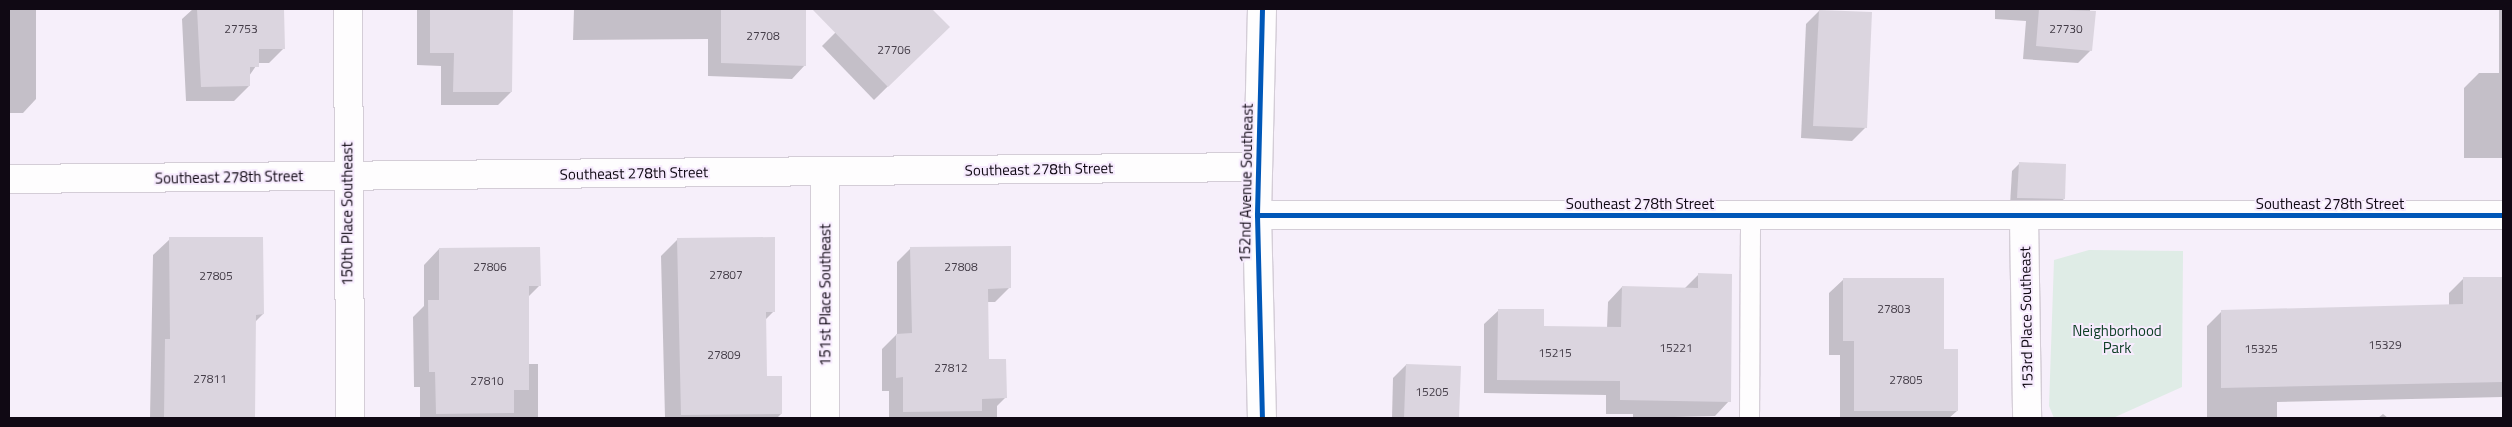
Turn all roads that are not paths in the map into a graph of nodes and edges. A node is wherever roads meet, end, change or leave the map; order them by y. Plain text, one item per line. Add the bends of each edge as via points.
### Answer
1 (348, 9) edge
2 (1262, 9) edge
3 (1258, 167) junction
4 (825, 171) junction
5 (346, 176) junction
6 (9, 179) edge
7 (1257, 215) junction
8 (2503, 215) edge
9 (1750, 217) junction
10 (2024, 218) junction
11 (350, 418) edge
12 (825, 418) edge
13 (1262, 418) edge
14 (1749, 418) edge
15 (2027, 418) edge

1 - 5 street, 150th Place Southeast
2 - 3 street, 152nd Avenue Southeast
3 - 4 street, Southeast 278th Street
3 - 7 street, 152nd Avenue Southeast
4 - 5 street, Southeast 278th Street
4 - 12 street, 151st Place Southeast
5 - 6 street, Southeast 278th Street
5 - 11 street, 150th Place Southeast
7 - 9 street, Southeast 278th Street
7 - 13 street, 152nd Avenue Southeast
8 - 10 street, Southeast 278th Street
9 - 10 street, Southeast 278th Street
9 - 14 lane
10 - 15 street, 153rd Place Southeast

